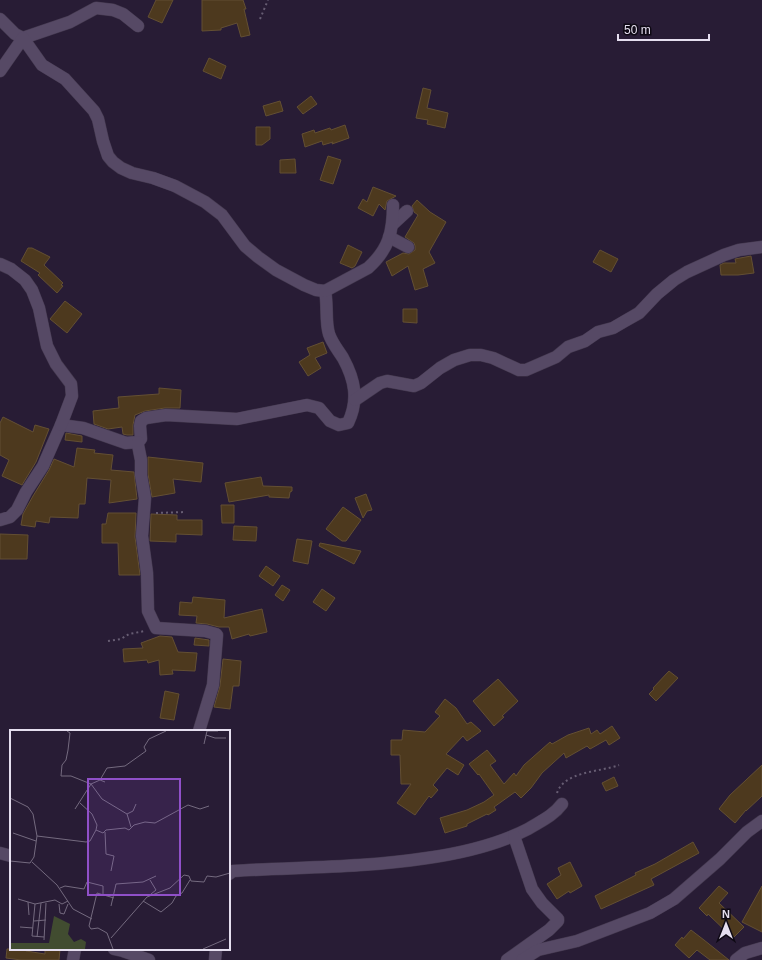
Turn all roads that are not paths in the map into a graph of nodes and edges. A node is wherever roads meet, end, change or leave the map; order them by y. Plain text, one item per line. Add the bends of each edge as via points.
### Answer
1 (99, 4) edge
2 (0, 19) edge
3 (138, 26) dead end
4 (23, 38) junction
5 (0, 71) edge
6 (393, 205) dead end
7 (407, 211) dead end
8 (393, 224) junction
9 (389, 237) junction
10 (408, 247) dead end
11 (762, 247) edge
12 (0, 264) edge
13 (329, 288) junction
14 (355, 400) junction
15 (61, 425) junction
16 (138, 442) junction
17 (0, 520) edge
18 (199, 730) edge
19 (562, 804) dead end
20 (762, 821) edge
21 (514, 836) junction
22 (0, 853) edge
23 (10, 856) edge
24 (230, 873) edge
25 (762, 948) edge
26 (75, 950) edge
27 (120, 950) edge
28 (216, 950) edge
29 (73, 960) edge
30 (149, 960) edge
31 (215, 960) edge
32 (508, 960) edge
33 (522, 960) edge
34 (736, 960) edge

1 - 3 street via 123,14
1 - 4 street via 70,22
2 - 4 street via 15,34
4 - 5 street
4 - 13 street via 42,65 65,79 94,111 107,152 113,162 132,173 175,186 200,199 222,216 245,246 276,270 316,290
6 - 8 street
7 - 8 street
8 - 9 street
9 - 10 street
9 - 13 street via 384,248 368,268
11 - 14 street via 734,252 687,272 630,318 526,370 519,370 480,355 470,355 440,368 421,384 414,386 387,381
12 - 15 street via 25,280 32,290 39,308 47,346 56,364 71,384 72,396
13 - 14 street via 329,334 352,379
14 - 16 street via 348,423 339,425 330,421 319,408 307,405 237,419 166,415 146,418 141,421 141,439
15 - 16 street via 83,428 126,443
15 - 17 street via 43,466 17,510 10,517
16 - 18 street via 145,498 142,536 147,573 148,611 156,628 205,631 217,635 213,685
19 - 21 street via 552,815
20 - 33 street via 668,903 650,913 577,942 538,950
21 - 24 street via 452,854 413,860
21 - 32 street via 532,889 558,921
22 - 23 street
25 - 34 street via 745,953
26 - 29 street
27 - 30 street
28 - 31 street

